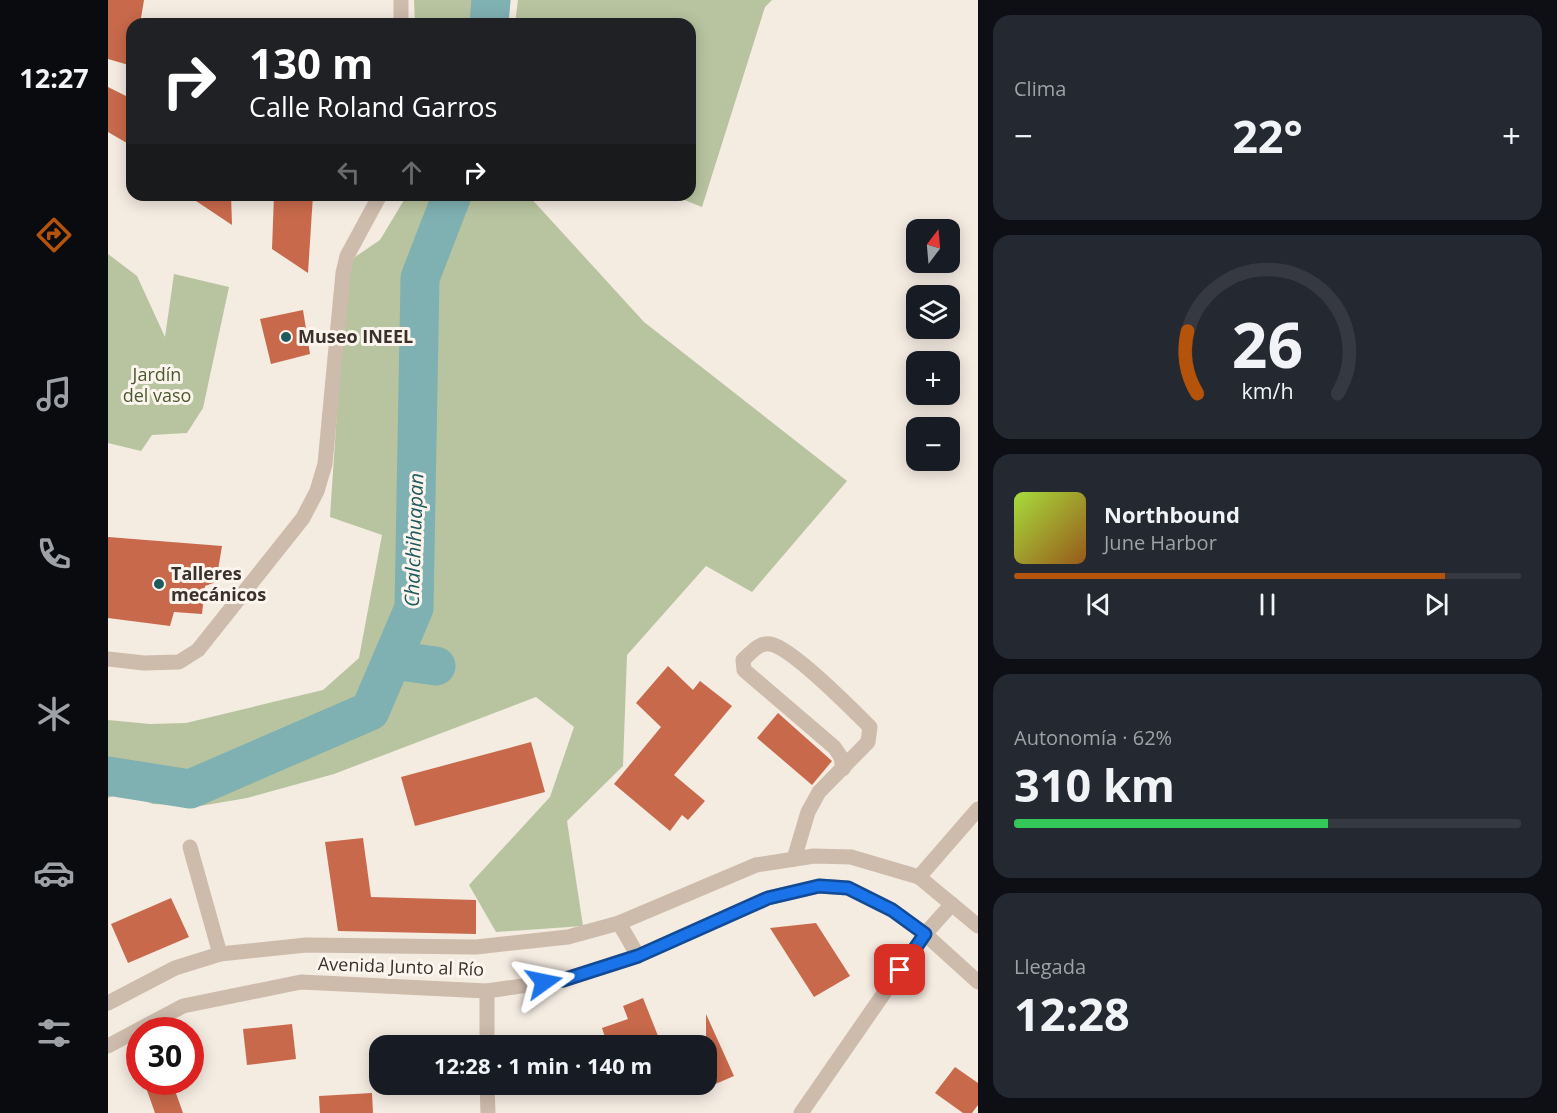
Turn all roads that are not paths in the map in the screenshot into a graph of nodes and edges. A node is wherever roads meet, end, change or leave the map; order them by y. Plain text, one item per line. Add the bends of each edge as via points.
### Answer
1 (400, 0) edge
2 (401, 18) edge
3 (377, 201) edge
4 (108, 659) edge
5 (843, 769) junction
6 (978, 809) edge
7 (190, 847) dead end
8 (794, 859) junction
9 (919, 877) junction
10 (952, 904) junction
11 (619, 922) junction
12 (978, 926) edge
13 (925, 934) junction
14 (220, 954) junction
15 (638, 956) junction
16 (978, 982) edge
17 (487, 991) junction
18 (108, 1003) edge
19 (487, 1035) edge
20 (108, 1046) edge
21 (487, 1095) edge
22 (488, 1113) edge
23 (801, 1113) edge

1 - 2 street
3 - 4 street via 347,256 343,273 324,465 303,518 198,650 179,662
5 - 5 street via 868,742 870,728 837,694 785,651 770,644 758,646 743,660 744,670 834,747
5 - 8 street via 819,792 808,812
6 - 9 street
7 - 14 street
8 - 9 street, Avenida Junto al Río via 851,857
8 - 11 street, Avenida Junto al Río via 756,865
9 - 10 street, Avenida Junto al Río
10 - 12 street, Avenida Junto al Río
10 - 13 street
11 - 14 street, Avenida Junto al Río via 568,937 476,947 306,945
11 - 15 street
13 - 15 street, Avenida Junto al Río via 892,910 848,888 819,886 768,898
13 - 16 street, Avenida Junto al Río
13 - 23 street
14 - 18 street, Avenida Junto al Río via 175,968
15 - 17 street, Avenida Junto al Río via 563,980
17 - 19 street
17 - 20 street, Avenida Junto al Río via 301,982 183,1006
21 - 22 street

